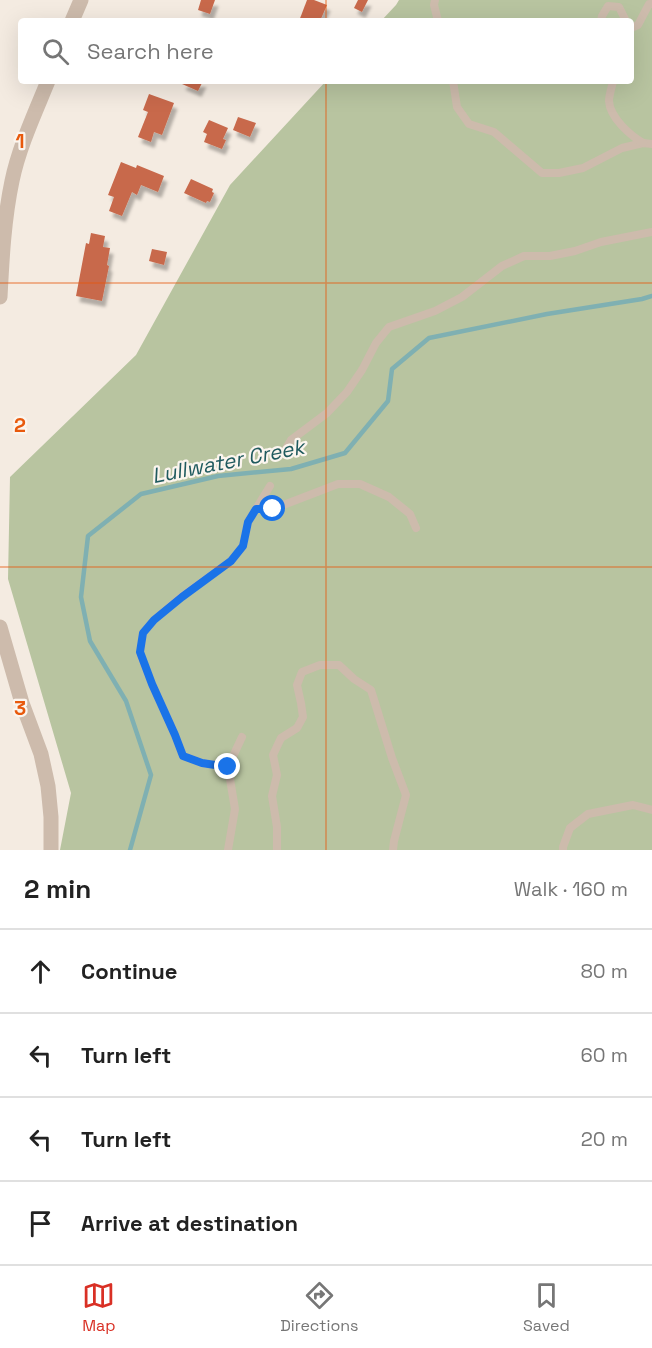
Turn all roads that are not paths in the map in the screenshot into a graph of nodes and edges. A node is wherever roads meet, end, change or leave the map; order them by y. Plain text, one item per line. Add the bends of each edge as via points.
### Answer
1 (81, 0) edge
2 (435, 0) edge
3 (652, 4) edge
4 (73, 18) edge
5 (437, 18) edge
6 (602, 18) edge
7 (624, 18) edge
8 (634, 27) edge
9 (47, 84) edge
10 (453, 84) edge
11 (612, 84) edge
12 (648, 143) edge
13 (652, 232) edge
14 (0, 297) edge
15 (283, 454) dead end
16 (270, 486) dead end
17 (256, 509) junction
18 (416, 528) dead end
19 (0, 627) edge
20 (3, 651) edge
21 (242, 737) dead end
22 (228, 767) junction
23 (652, 810) edge
24 (51, 850) edge
25 (228, 850) edge
26 (277, 850) edge
27 (393, 850) edge
28 (563, 850) edge

1 - 4 street
2 - 5 lane
3 - 8 lane
6 - 7 lane via 608,6 619,8
9 - 14 street via 13,179 4,229
10 - 12 lane via 457,107 469,124 494,132 542,173 583,168 622,148
11 - 12 lane via 609,102 615,116 629,134
13 - 15 lane via 550,256 524,256 502,266 462,297 389,327 347,392 291,440
16 - 17 lane
17 - 18 lane via 273,509 338,484 360,484 389,497 410,514
17 - 22 lane via 248,522 243,546 231,561 154,620 143,633 140,652 183,756
19 - 20 street
20 - 24 street via 41,754 48,786
21 - 22 lane
22 - 25 lane via 235,809
23 - 28 lane via 633,805 588,814 570,828
26 - 27 lane via 272,796 277,775 273,755 281,738 297,728 303,717 297,685 302,672 320,665 339,665 371,690 406,795

